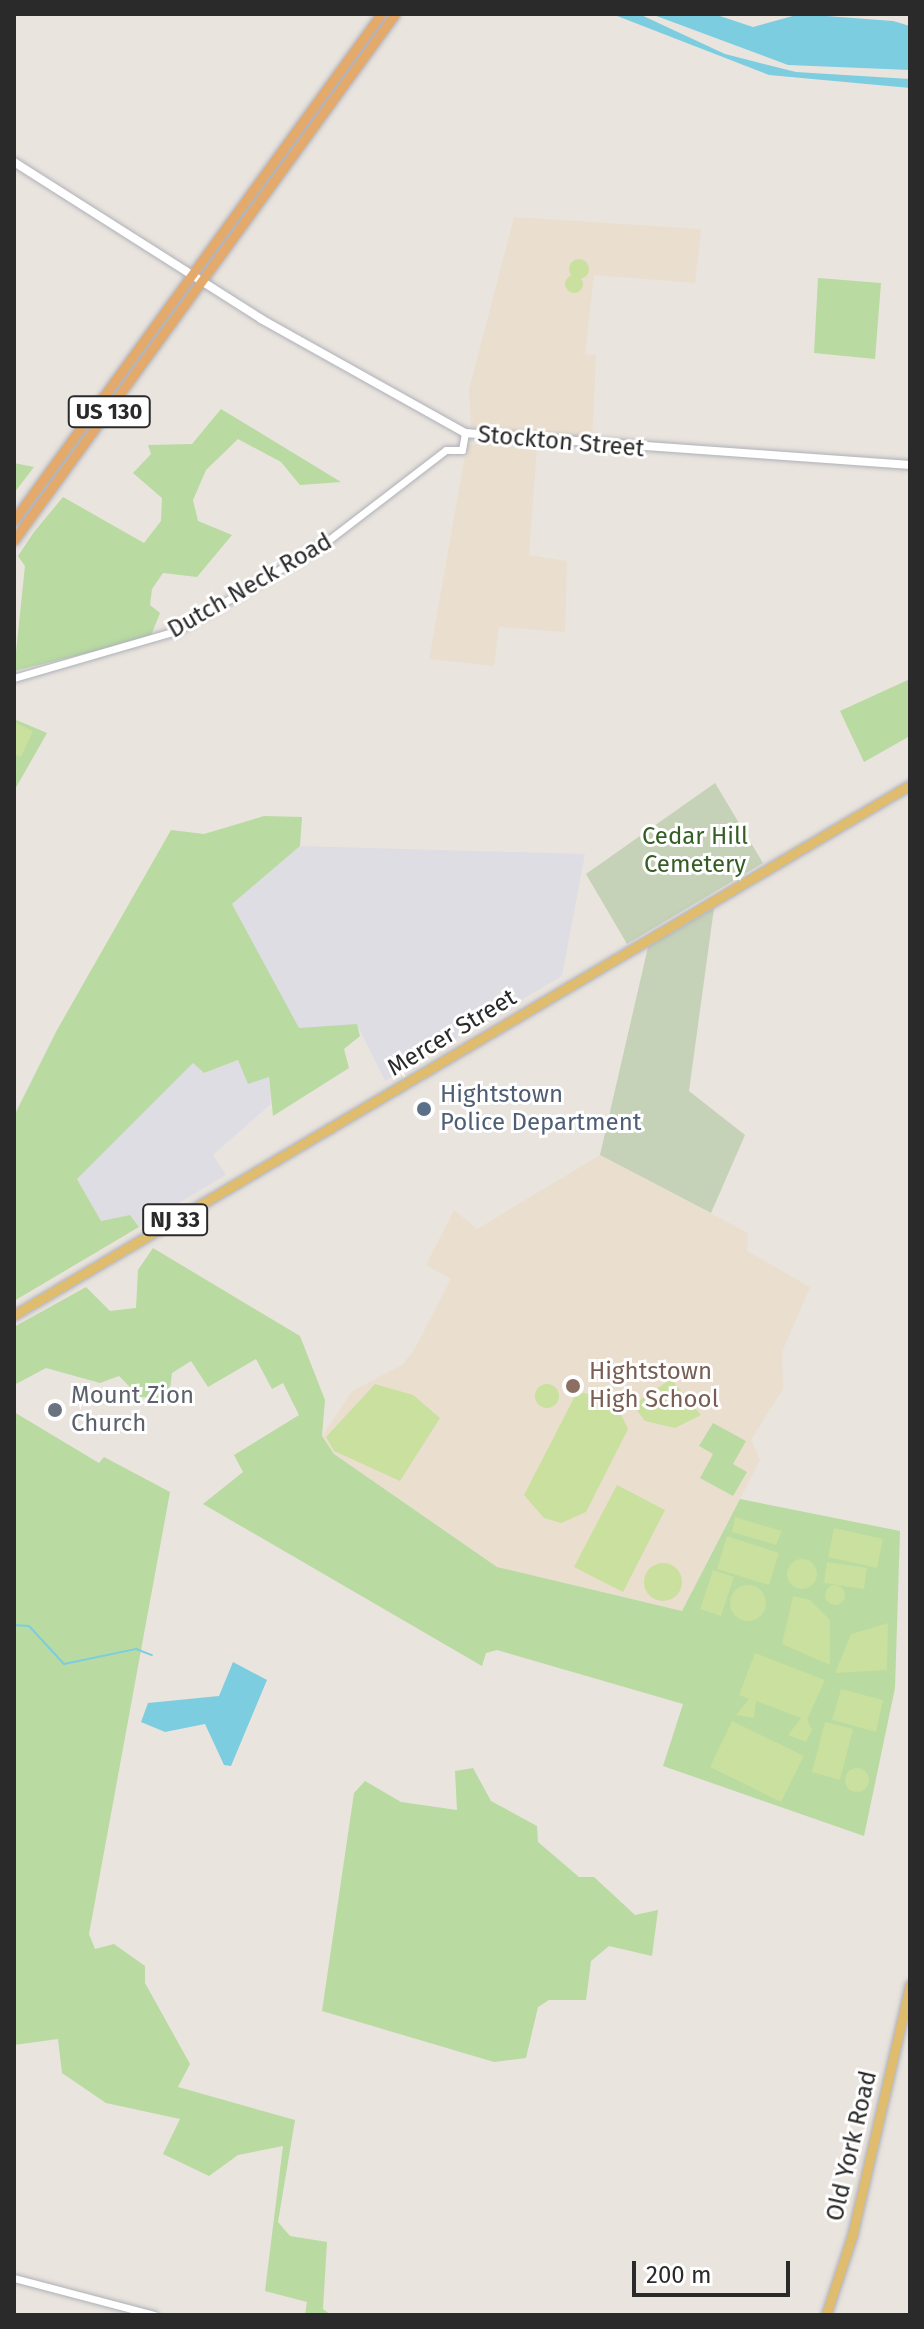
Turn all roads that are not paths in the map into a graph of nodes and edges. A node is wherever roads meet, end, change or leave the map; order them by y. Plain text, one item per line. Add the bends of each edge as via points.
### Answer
1 (381, 14) edge
2 (395, 14) edge
3 (14, 162) edge
4 (194, 278) junction
5 (204, 284) junction
6 (104, 399) junction
7 (106, 415) junction
8 (465, 433) junction
9 (446, 450) junction
10 (65, 451) junction
11 (910, 465) edge
12 (68, 466) junction
13 (14, 520) edge
14 (14, 540) edge
15 (14, 678) edge
16 (910, 785) edge
17 (14, 1315) edge
18 (910, 1985) edge
19 (14, 2278) edge
20 (154, 2315) edge
21 (826, 2315) edge

1 - 4 highway, US 130
2 - 5 highway, US 130
3 - 4 main road, Stockton Street
4 - 5 main road, Stockton Street
4 - 6 highway, US 130
5 - 7 highway, US 130
5 - 8 main road, Stockton Street
6 - 7 highway
6 - 10 highway, US 130
7 - 12 highway, US 130
8 - 9 street, Dutch Neck Road
8 - 9 street via 462,450
8 - 11 main road, Stockton Street
9 - 15 street, Dutch Neck Road via 305,557 176,631
10 - 12 highway
10 - 13 highway, US 130
12 - 14 highway, US 130
16 - 17 main road, Mercer Street / NJ 33
18 - 21 main road, Old York Road via 852,2236
19 - 20 street

